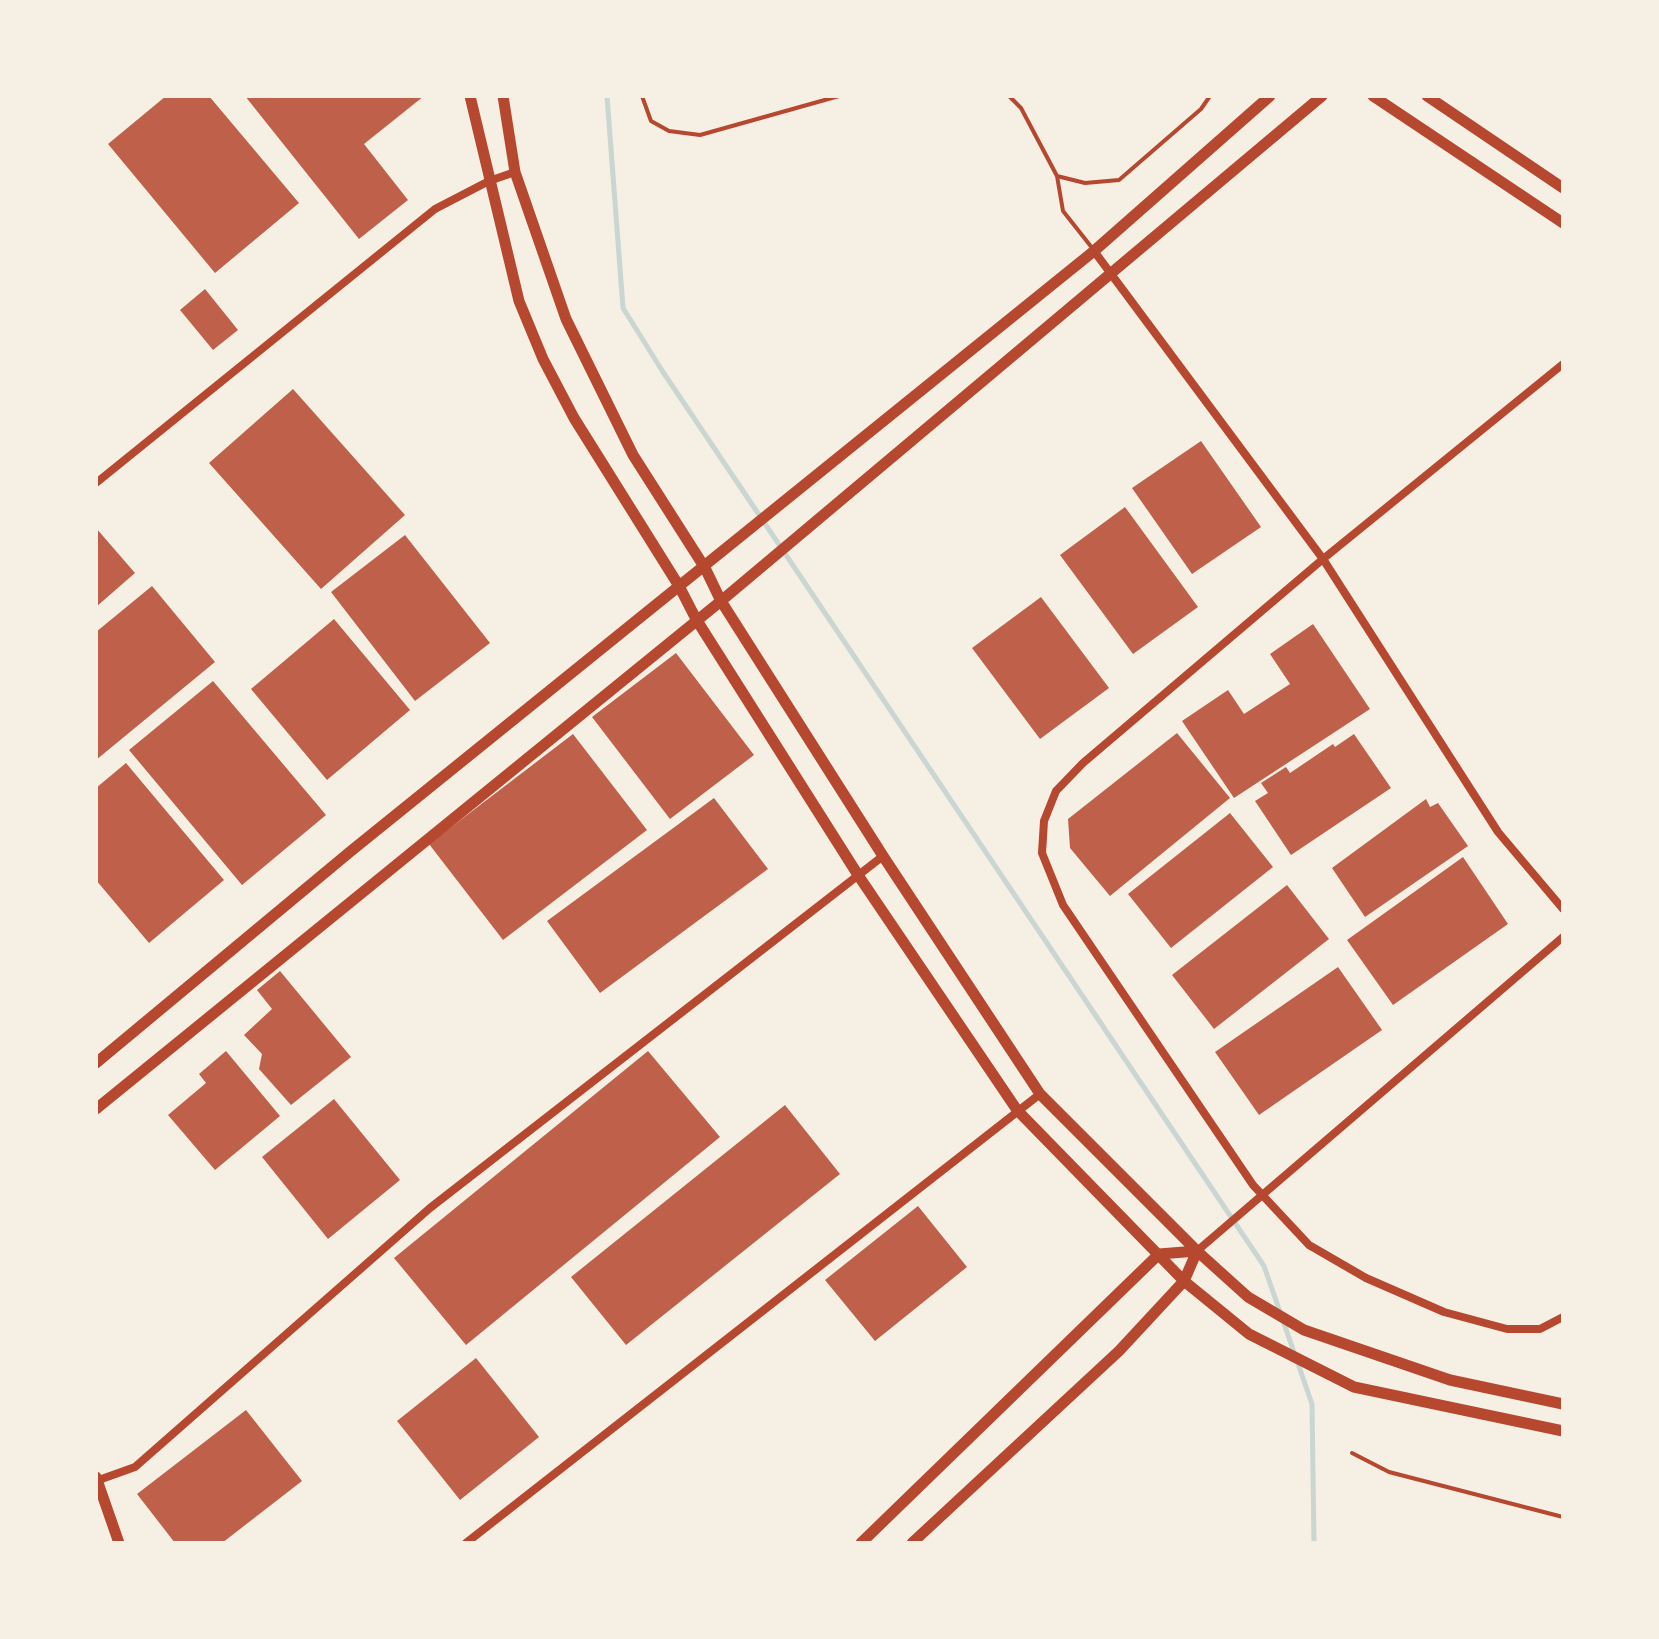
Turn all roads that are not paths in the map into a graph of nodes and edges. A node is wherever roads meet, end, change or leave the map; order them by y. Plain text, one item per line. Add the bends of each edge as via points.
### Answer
1 (470, 96) edge
2 (503, 96) edge
3 (642, 96) edge
4 (839, 96) edge
5 (1009, 96) edge
6 (1210, 96) edge
7 (1270, 96) edge
8 (1322, 96) edge
9 (1373, 96) edge
10 (1427, 96) edge
11 (515, 172) junction
12 (1057, 176) junction
13 (489, 181) junction
14 (1563, 188) edge
15 (1563, 223) edge
16 (1094, 251) junction
17 (1110, 273) junction
18 (1563, 364) edge
19 (96, 483) edge
20 (1323, 559) junction
21 (705, 568) junction
22 (679, 586) junction
23 (721, 601) junction
24 (696, 619) junction
25 (883, 856) junction
26 (858, 875) junction
27 (1563, 909) edge
28 (1563, 937) edge
29 (96, 1063) edge
30 (1040, 1094) junction
31 (96, 1109) edge
32 (1017, 1110) junction
33 (1197, 1251) junction
34 (1159, 1254) junction
35 (1184, 1281) junction
36 (1563, 1317) edge
37 (1563, 1404) edge
38 (1563, 1431) edge
39 (1352, 1453) dead end
40 (97, 1480) edge
41 (1563, 1517) edge
42 (119, 1543) edge
43 (466, 1543) edge
44 (861, 1543) edge
45 (912, 1543) edge

1 - 13 street
2 - 11 street
3 - 4 lane via 651,121 669,131 700,135
5 - 12 lane via 1021,108
6 - 12 lane via 1119,180 1085,183
7 - 16 street
8 - 17 street
9 - 15 street
10 - 14 street
11 - 13 street
11 - 21 street via 566,319 633,455
12 - 16 lane via 1063,211
13 - 19 street via 435,209
13 - 22 street via 519,301 543,359
16 - 17 street
16 - 21 street
17 - 20 street
17 - 23 street
18 - 20 street
20 - 27 street via 1498,832
20 - 36 street via 1056,791 1044,821 1042,853 1063,905 1253,1185 1309,1245 1366,1278 1444,1312 1507,1329 1540,1329
21 - 22 street
21 - 23 street
22 - 24 street
22 - 29 street
23 - 24 street
23 - 25 street
24 - 26 street
24 - 31 street
25 - 26 street
25 - 30 street
26 - 32 street
26 - 40 street via 430,1208 135,1467
28 - 33 street
30 - 32 street
30 - 33 street
32 - 34 street
32 - 43 street
33 - 34 street
33 - 35 street
33 - 37 street via 1248,1297 1304,1330 1450,1380
34 - 35 street
34 - 44 street
35 - 38 street via 1249,1334 1354,1387
35 - 45 street via 1119,1351
39 - 41 lane via 1389,1472
40 - 42 street

